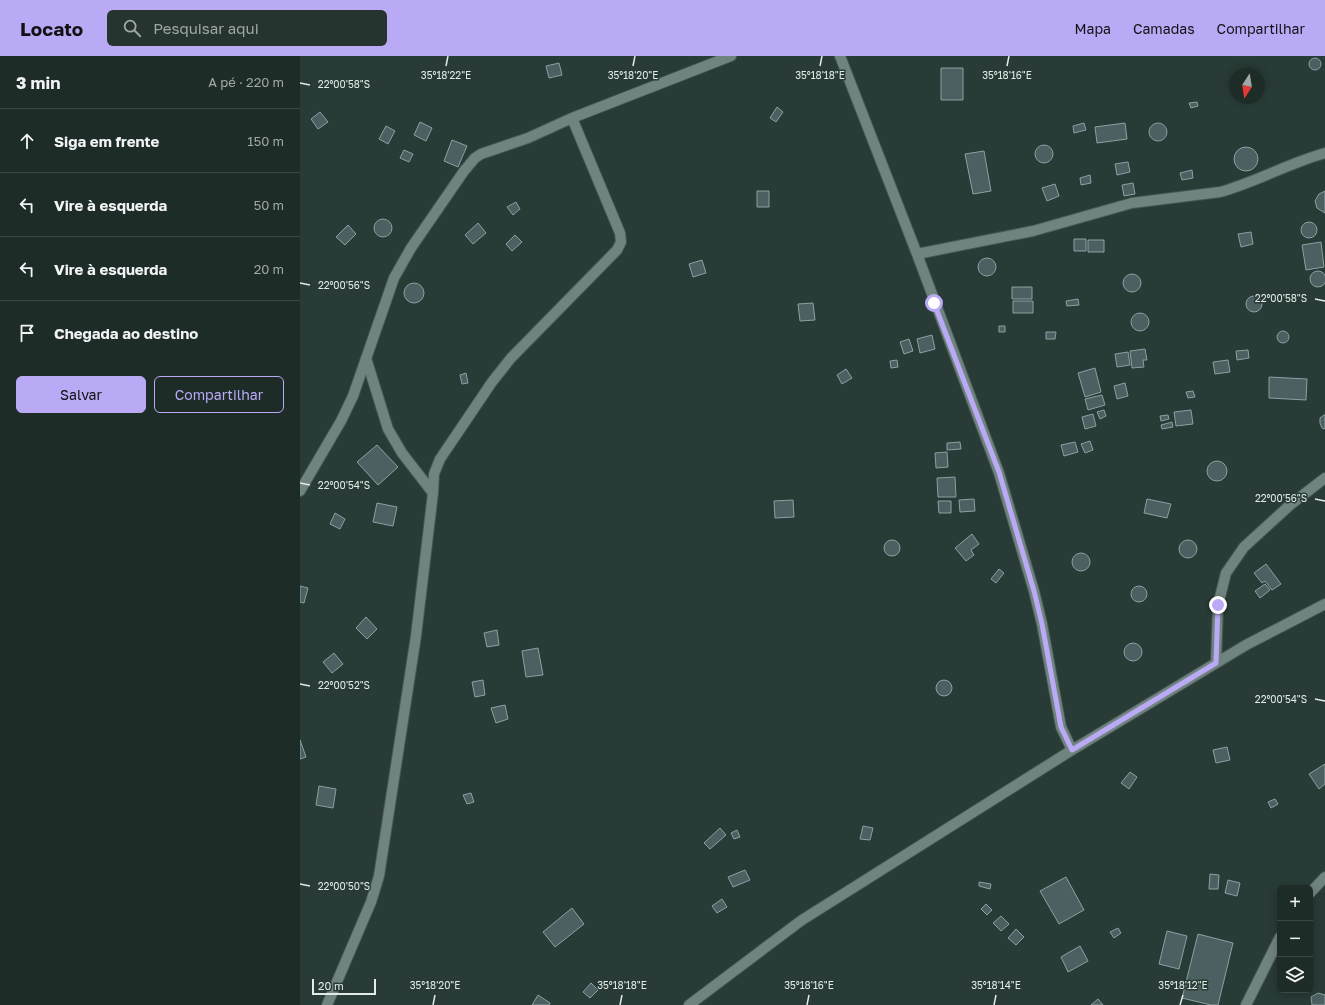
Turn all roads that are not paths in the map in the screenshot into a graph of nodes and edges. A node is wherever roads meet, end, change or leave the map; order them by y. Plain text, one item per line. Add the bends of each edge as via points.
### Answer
1 (731, 56) edge
2 (840, 56) edge
3 (572, 118) junction
4 (1325, 153) edge
5 (917, 254) junction
6 (366, 358) junction
7 (1325, 478) edge
8 (300, 491) edge
9 (433, 493) junction
10 (1325, 604) edge
11 (1216, 663) junction
12 (1072, 750) junction
13 (1325, 877) edge
14 (1313, 890) edge
15 (1277, 943) edge
16 (327, 1005) edge
17 (689, 1005) edge
18 (1246, 1005) edge

1 - 3 street
2 - 5 street
3 - 6 street via 475,158 410,248 394,278
3 - 9 street via 620,233 621,242 617,250 511,358 492,382 440,459 434,474
4 - 5 street via 1220,192 1132,203 1033,231
5 - 12 street via 999,472 1038,604 1061,727
6 - 8 street via 341,422
6 - 9 street via 388,429 402,453
7 - 11 street via 1290,505 1244,547 1226,573 1218,605
9 - 16 street via 416,636 379,876 372,902
10 - 11 street
11 - 12 street
12 - 17 street via 802,920
13 - 14 street
15 - 18 street

